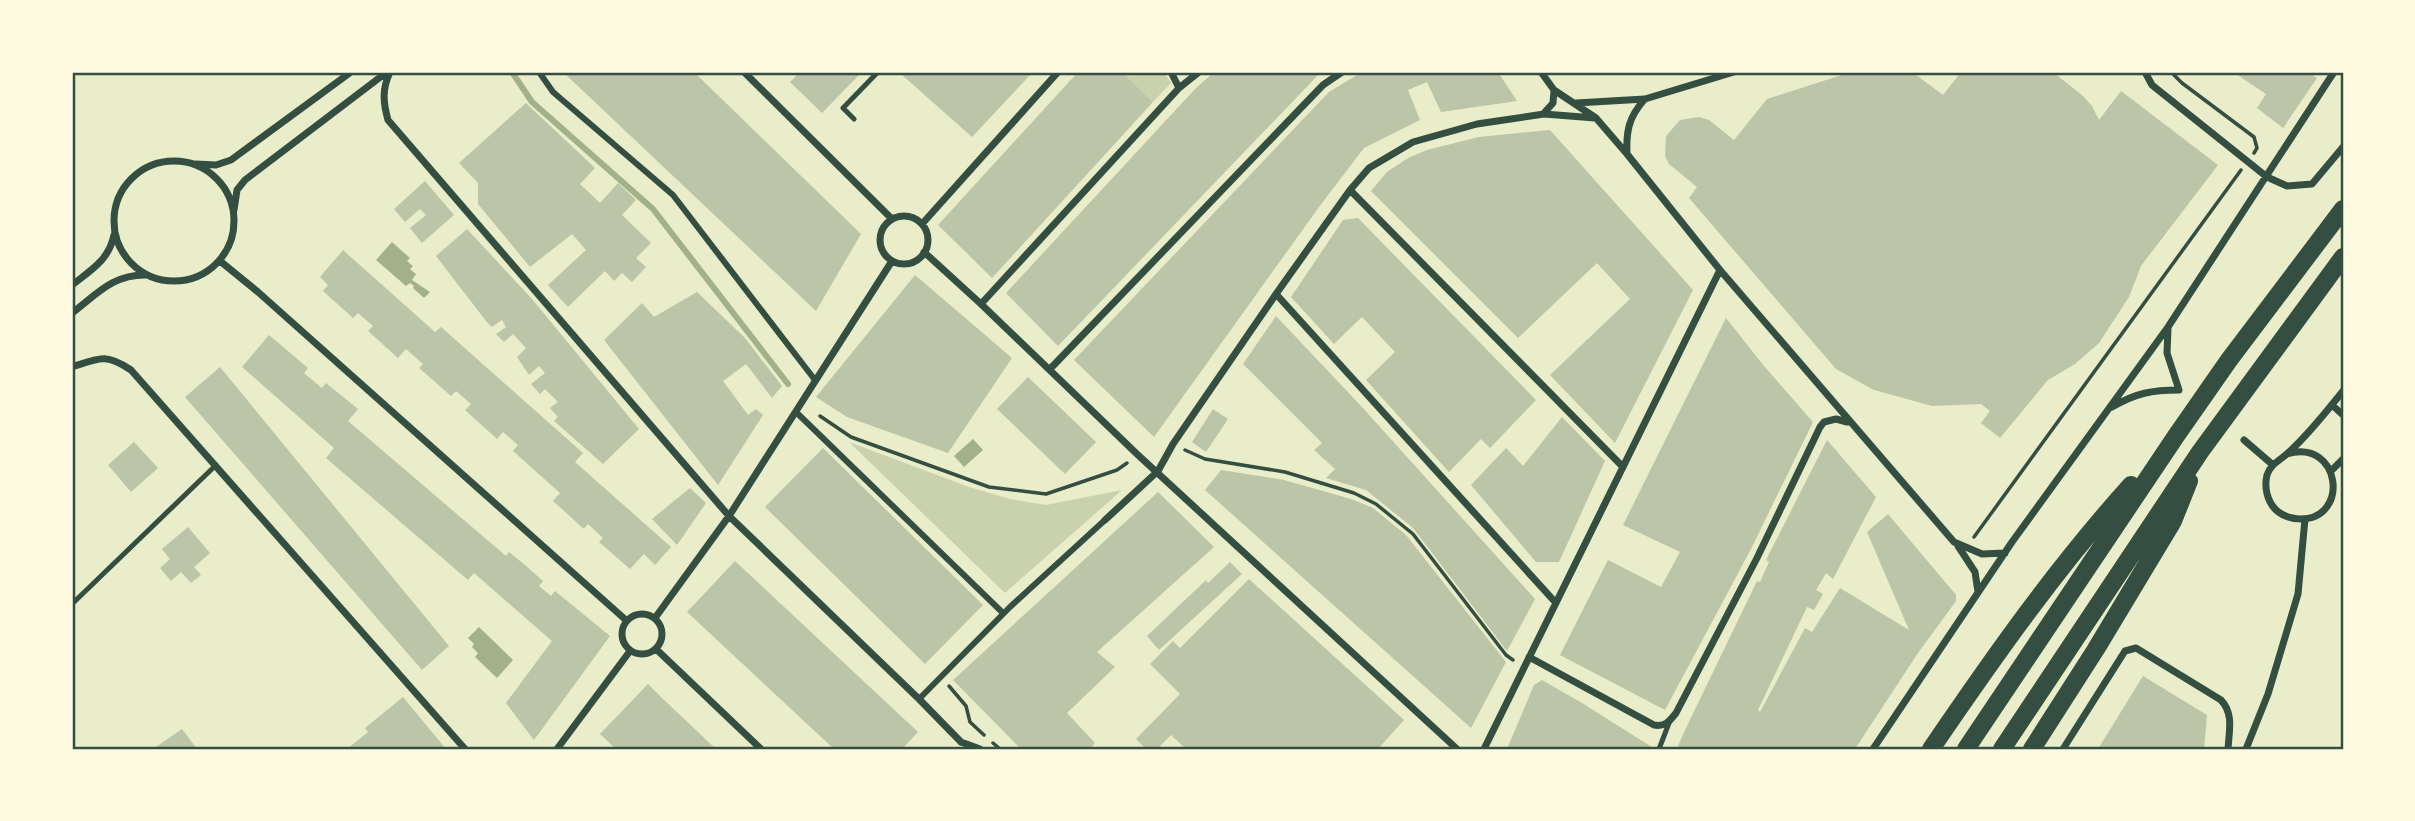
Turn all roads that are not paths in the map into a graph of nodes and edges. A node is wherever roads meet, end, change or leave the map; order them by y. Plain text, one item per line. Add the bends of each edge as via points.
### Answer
1 (351, 72) edge
2 (388, 72) edge
3 (539, 72) edge
4 (744, 72) edge
5 (878, 72) edge
6 (1058, 72) edge
7 (1171, 72) edge
8 (1199, 72) edge
9 (1342, 72) edge
10 (1541, 72) edge
11 (1734, 72) edge
12 (2145, 72) edge
13 (2323, 72) edge
14 (2333, 74) edge
15 (1705, 76) edge
16 (1179, 88) junction
17 (1554, 90) junction
18 (1645, 99) junction
19 (1576, 103) junction
20 (1544, 114) junction
21 (1596, 118) junction
22 (854, 119) dead end
23 (2343, 147) edge
24 (1627, 154) junction
25 (193, 164) junction
26 (2267, 177) junction
27 (1350, 190) junction
28 (2343, 209) edge
29 (233, 211) junction
30 (892, 219) junction
31 (922, 224) junction
32 (115, 231) junction
33 (924, 252) junction
34 (2343, 257) edge
35 (220, 261) junction
36 (892, 261) junction
37 (1720, 270) junction
38 (149, 275) junction
39 (72, 285) edge
40 (1276, 294) junction
41 (981, 304) junction
42 (72, 313) edge
43 (2168, 327) junction
44 (72, 368) edge
45 (1050, 369) junction
46 (814, 380) junction
47 (2343, 391) edge
48 (2332, 405) junction
49 (2109, 409) junction
50 (796, 412) junction
51 (2343, 415) edge
52 (1849, 422) junction
53 (2176, 436) junction
54 (2244, 440) dead end
55 (2200, 452) junction
56 (2287, 454) junction
57 (2343, 458) edge
58 (216, 465) junction
59 (2273, 465) junction
60 (1623, 467) junction
61 (1158, 471) junction
62 (2332, 471) junction
63 (729, 516) junction
64 (1105, 520) joint
65 (2305, 520) junction
66 (1954, 542) junction
67 (2005, 553) junction
68 (1979, 592) junction
69 (1556, 603) junction
70 (72, 604) edge
71 (1003, 613) junction
72 (655, 618) junction
73 (627, 621) junction
74 (656, 649) junction
75 (630, 650) junction
76 (1529, 657) junction
77 (919, 699) junction
78 (1669, 722) junction
79 (961, 742) junction
80 (465, 749) edge
81 (557, 749) edge
82 (761, 749) edge
83 (955, 749) edge
84 (980, 749) edge
85 (1457, 749) edge
86 (1484, 749) edge
87 (1659, 749) edge
88 (1873, 749) edge
89 (1931, 749) edge
90 (1966, 749) edge
91 (2002, 749) edge
92 (2032, 749) edge
93 (2063, 749) edge
94 (2228, 749) edge
95 (2246, 749) edge

1 - 25 street via 231,160
2 - 29 street via 245,180 237,190
2 - 63 street via 383,104 388,120
3 - 46 street via 553,92 673,195
4 - 30 street
5 - 22 lane via 843,108
6 - 31 street
7 - 16 street
8 - 16 street
9 - 45 street via 1322,85
10 - 17 street
11 - 15 street
12 - 26 street via 2152,85
13 - 14 street
14 - 26 street
15 - 18 street
16 - 41 street
17 - 19 street
17 - 20 street via 1553,103
18 - 19 street
18 - 24 street via 1629,121
19 - 21 street
20 - 21 street
20 - 27 street via 1477,124 1413,142 1369,169
21 - 24 street
23 - 26 street via 2312,184 2287,186
24 - 37 street
25 - 29 street via 220,182
25 - 32 street via 173,160 153,164 135,175 115,210
26 - 43 street
27 - 40 street
27 - 60 street
28 - 53 highway
29 - 35 street via 234,229
30 - 31 street via 911,216
30 - 36 street via 883,228 880,242
31 - 33 street via 928,241
32 - 38 street via 120,248 134,266
32 - 39 street via 104,260
33 - 36 street via 911,263
33 - 41 street
34 - 55 highway
35 - 38 street via 203,274 185,279
35 - 73 street
36 - 46 street
37 - 52 street
37 - 60 street
38 - 42 street via 116,279
40 - 61 street
40 - 69 street
41 - 45 street
43 - 49 street
43 - 49 street via 2167,353 2179,390 2151,390
44 - 58 street via 95,359 114,359 131,370
45 - 61 street
46 - 50 street
47 - 48 street
48 - 51 street
48 - 56 street
49 - 67 street
50 - 63 street
50 - 71 street
52 - 66 street
52 - 78 street via 1836,419 1820,427 1757,558
53 - 89 highway via 2092,528
53 - 90 highway
54 - 59 street
55 - 91 highway
55 - 92 highway via 2173,521
56 - 59 street
56 - 62 street via 2306,452
57 - 62 street
58 - 70 lane
58 - 80 street
59 - 65 street via 2267,475 2268,497 2282,515
60 - 69 street
61 - 64 street
61 - 85 street
62 - 65 street via 2330,502
63 - 72 street
63 - 77 street
64 - 71 street
65 - 95 street via 2298,594 2269,694
66 - 67 street via 1982,554
66 - 68 street via 1975,572
67 - 68 street
68 - 88 street
69 - 76 street
71 - 77 street
72 - 73 street via 643,614
72 - 74 street via 663,630
73 - 75 street via 622,637
74 - 75 street via 647,654
74 - 82 street
75 - 81 street
76 - 78 street via 1654,725
76 - 86 street
77 - 79 street
78 - 87 lane
79 - 83 street
79 - 84 street
93 - 94 street via 2130,648 2221,700 2231,717

